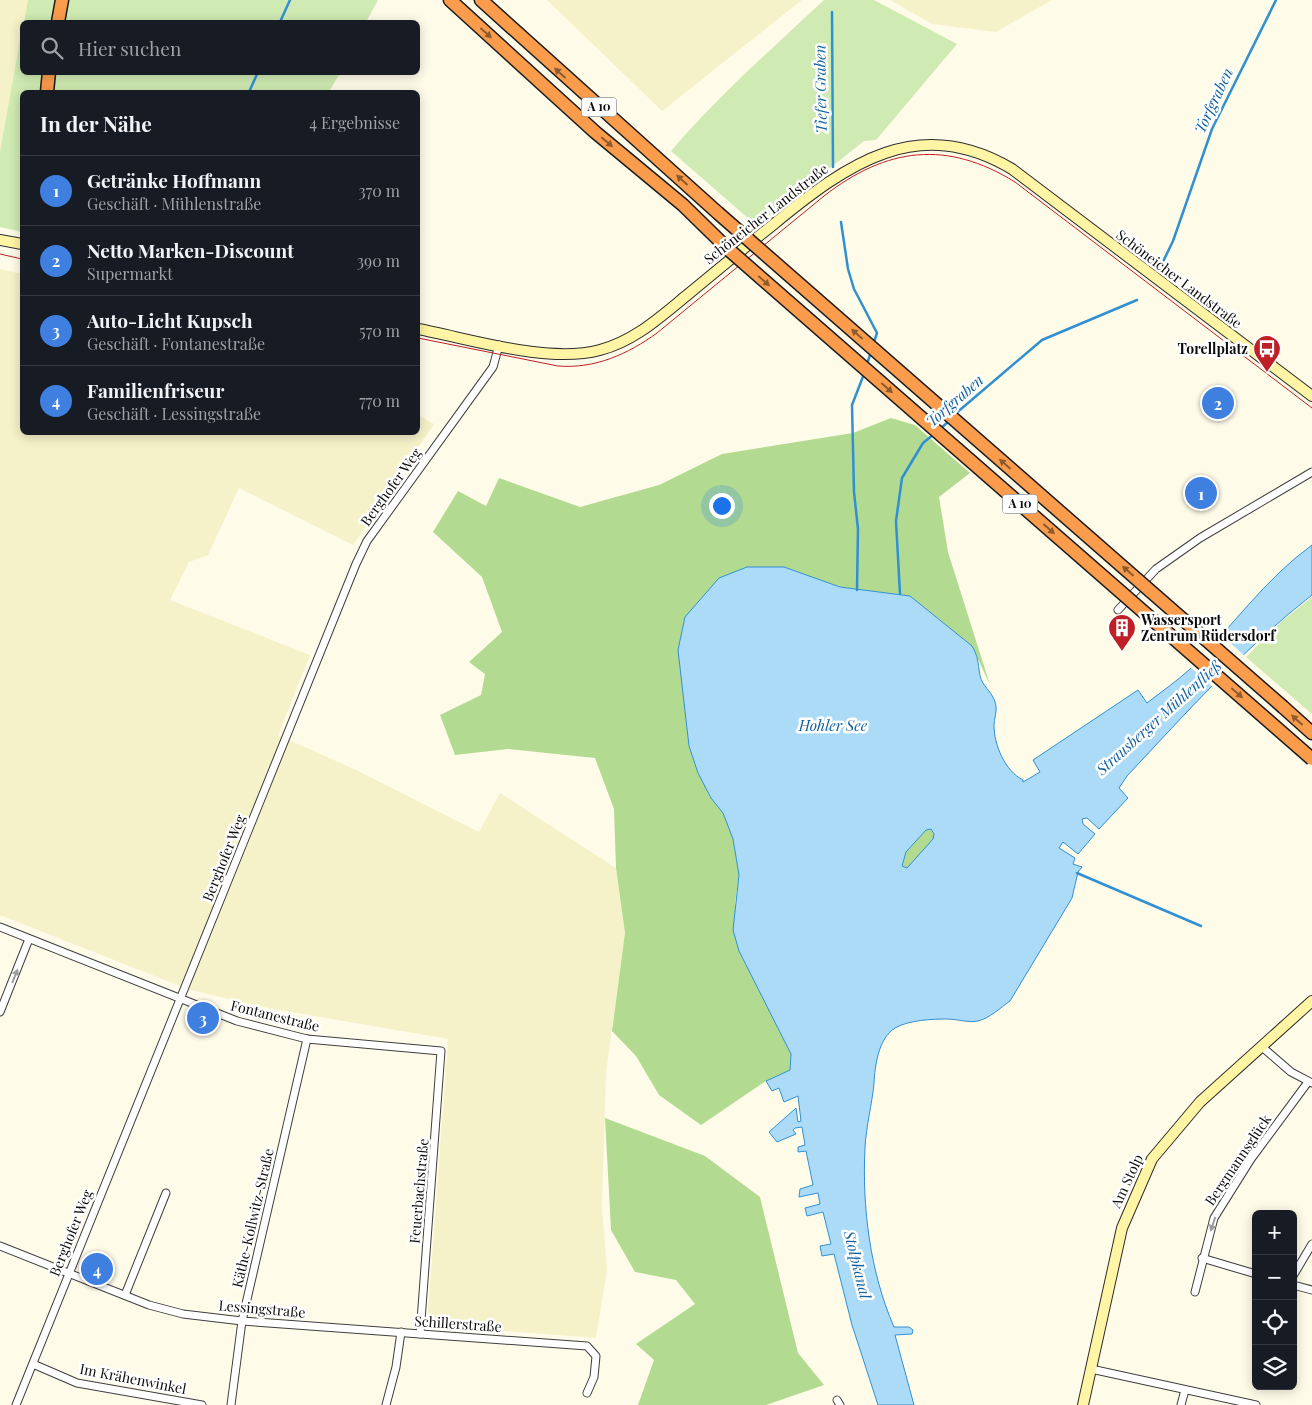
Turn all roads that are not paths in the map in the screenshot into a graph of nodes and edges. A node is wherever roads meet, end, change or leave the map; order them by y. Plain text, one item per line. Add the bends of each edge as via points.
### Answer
1 (62, 0) edge
2 (450, 0) edge
3 (481, 0) edge
4 (58, 20) edge
5 (49, 75) edge
6 (47, 90) edge
7 (0, 240) edge
8 (20, 244) edge
9 (420, 329) edge
10 (499, 345) junction
11 (1312, 396) edge
12 (1312, 472) edge
13 (1118, 610) dead end
14 (1312, 733) edge
15 (1312, 759) edge
16 (0, 927) edge
17 (30, 939) junction
18 (180, 1000) junction
19 (1312, 1001) edge
20 (0, 1012) edge
21 (307, 1039) junction
22 (1261, 1046) junction
23 (441, 1051) joint
24 (1310, 1083) edge
25 (166, 1193) dead end
26 (1312, 1244) edge
27 (0, 1246) edge
28 (1202, 1258) junction
29 (1297, 1269) edge
30 (69, 1273) junction
31 (1252, 1273) edge
32 (1297, 1286) edge
33 (1312, 1290) edge
34 (1196, 1292) dead end
35 (125, 1296) junction
36 (242, 1321) junction
37 (400, 1332) junction
38 (420, 1334) junction
39 (33, 1364) junction
40 (1091, 1369) junction
41 (1185, 1390) junction
42 (587, 1393) dead end
43 (16, 1405) edge
44 (202, 1405) edge
45 (231, 1405) edge
46 (386, 1405) edge
47 (1083, 1405) edge
48 (1181, 1405) edge
49 (1256, 1405) edge

1 - 4 highway
2 -> 15 highway, A 10, bridge via 595,132 683,205 728,249
14 -> 3 highway, A 10, bridge via 718,213
5 - 6 highway
7 - 8 main road
9 - 10 main road, Schöneicher Landstraße
10 - 11 main road, Schöneicher Landstraße via 567,355 598,351 624,342 648,327 839,174 887,152 918,146 943,146 973,151 1012,169
10 - 18 street, Berghofer Weg via 493,367 362,550
12 - 13 street via 1200,538 1156,569
16 - 17 street, Fontanestraße
17 - 18 street, Fontanestraße
20 -> 17 street
18 - 21 street, Fontanestraße
18 - 30 street, Berghofer Weg
19 - 22 main road, Am Stolp
21 - 23 street, Fontanestraße
21 - 36 street, Käthe-Kollwitz-Straße
22 - 24 street, Bergmannsglück via 1283,1066
22 - 40 main road, Am Stolp via 1200,1102 1152,1159 1122,1228
23 - 38 street, Feuerbachstraße
24 -> 28 street, Bergmannsglück via 1251,1159 1214,1218
25 - 35 street
26 - 29 street
27 - 30 street, Lessingstraße
28 - 31 street
28 - 34 street, Bergmannsglück
30 - 35 street, Lessingstraße
30 - 39 street, Berghofer Weg
32 - 33 street
35 - 36 street, Lessingstraße via 183,1314
36 - 37 street, Lessingstraße
36 - 45 street, Käthe-Kollwitz-Straße
37 - 38 street, Schillerstraße
37 - 46 street, Schillerstraße via 396,1367
38 - 42 street, Schillerstraße via 587,1346 596,1356 594,1377
39 - 43 street, Berghofer Weg
39 - 44 street, Im Krähenwinkel via 77,1383
40 - 41 street
40 - 47 main road, Am Stolp
41 - 48 street
41 - 49 street

